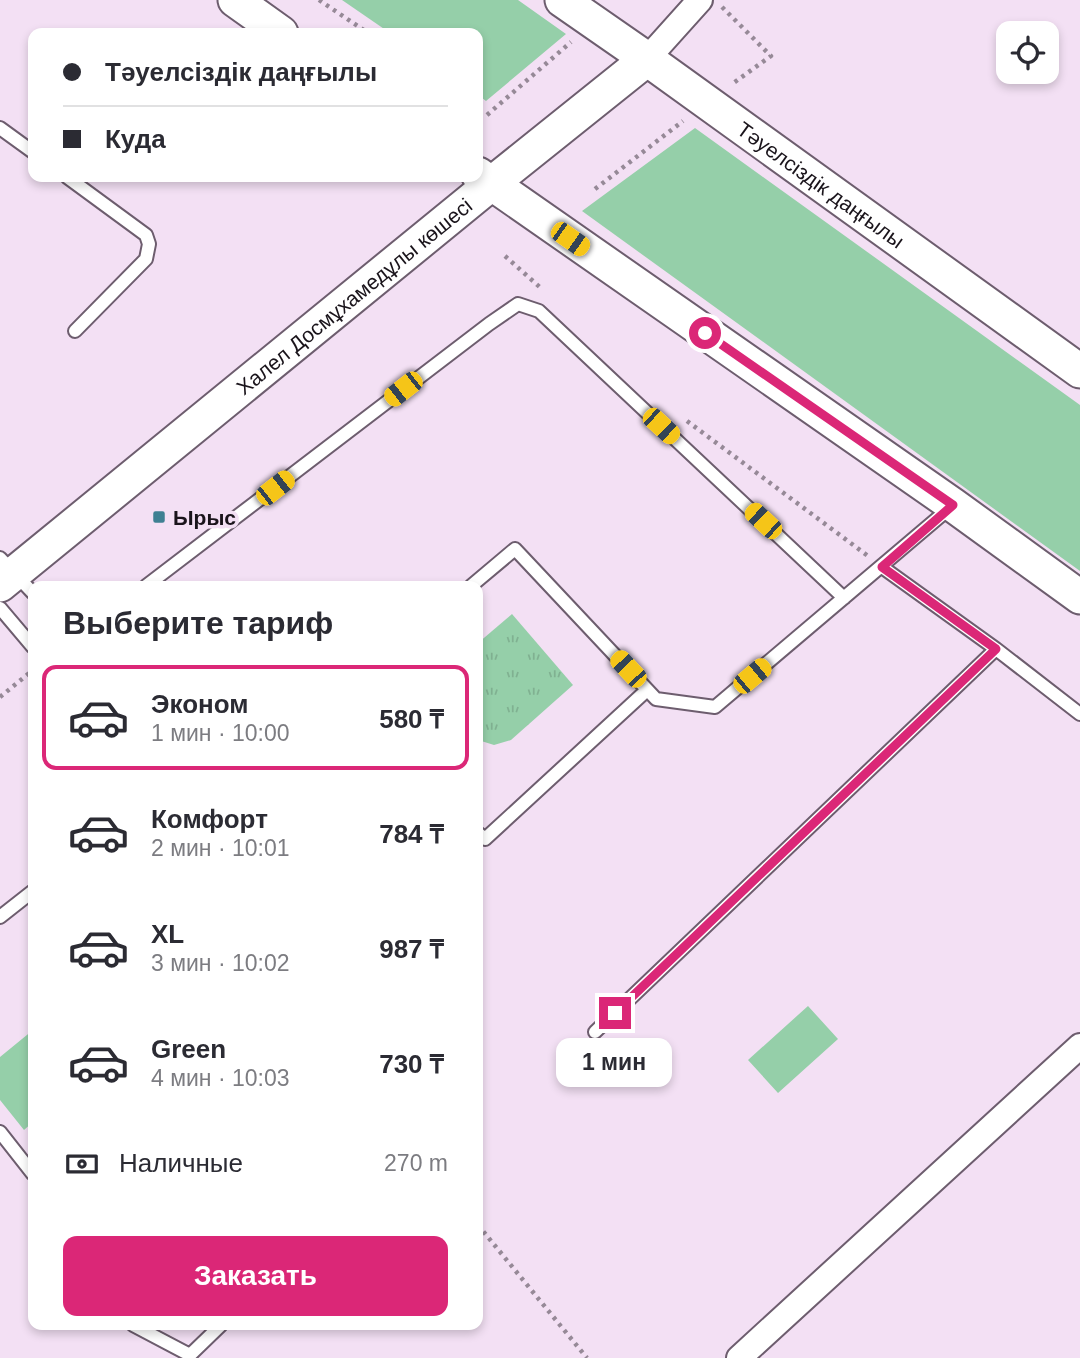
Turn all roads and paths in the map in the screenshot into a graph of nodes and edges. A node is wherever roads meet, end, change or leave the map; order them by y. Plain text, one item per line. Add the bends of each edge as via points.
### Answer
1 (235, 0) edge
2 (319, 0) edge
3 (562, 0) edge
4 (700, 0) edge
5 (593, 23) junction
6 (274, 28) edge
7 (361, 28) edge
8 (647, 60) junction
9 (487, 115) dead end
10 (0, 128) edge
11 (28, 148) edge
12 (484, 179) edge
13 (74, 182) edge
14 (480, 182) edge
15 (505, 256) dead end
16 (546, 292) dead end
17 (75, 331) dead end
18 (1080, 371) edge
19 (678, 413) dead end
20 (953, 505) junction
21 (882, 567) junction
22 (12, 577) edge
23 (153, 581) edge
24 (477, 581) edge
25 (1080, 597) edge
26 (844, 598) junction
27 (0, 608) edge
28 (28, 641) edge
29 (996, 649) junction
30 (28, 674) edge
31 (647, 690) junction
32 (0, 697) edge
33 (1080, 714) edge
34 (483, 837) edge
35 (28, 895) edge
36 (0, 917) edge
37 (595, 1032) dead end
38 (1080, 1046) edge
39 (0, 1132) edge
40 (28, 1168) edge
41 (483, 1231) edge
42 (143, 1330) edge
43 (216, 1330) edge
44 (587, 1358) edge
45 (739, 1358) edge

1 - 6 street
2 - 7 path
3 - 5 street, Тәуелсіздік даңғылы
4 - 8 street, Халел Досмұхамедұлы көшесі
5 - 8 street, Тәуелсіздік даңғылы
5 - 9 path
8 - 12 street, Халел Досмұхамедұлы көшесі
8 - 18 street, Тәуелсіздік даңғылы
10 - 11 lane
12 - 20 street
13 - 17 lane via 146,235 149,244 146,259
14 - 22 street, Халел Досмұхамедұлы көшесі
15 - 16 path
19 - 21 path
20 - 21 lane
20 - 25 street
21 - 26 lane
21 - 29 lane
23 - 26 lane via 518,303 539,311
24 - 31 lane via 515,549
26 - 31 lane via 715,707 656,699
27 - 28 lane
29 - 33 lane
29 - 37 lane
30 - 32 path
31 - 34 lane
35 - 36 lane
38 - 45 street
39 - 40 lane
41 - 44 path
42 - 43 lane via 190,1355

